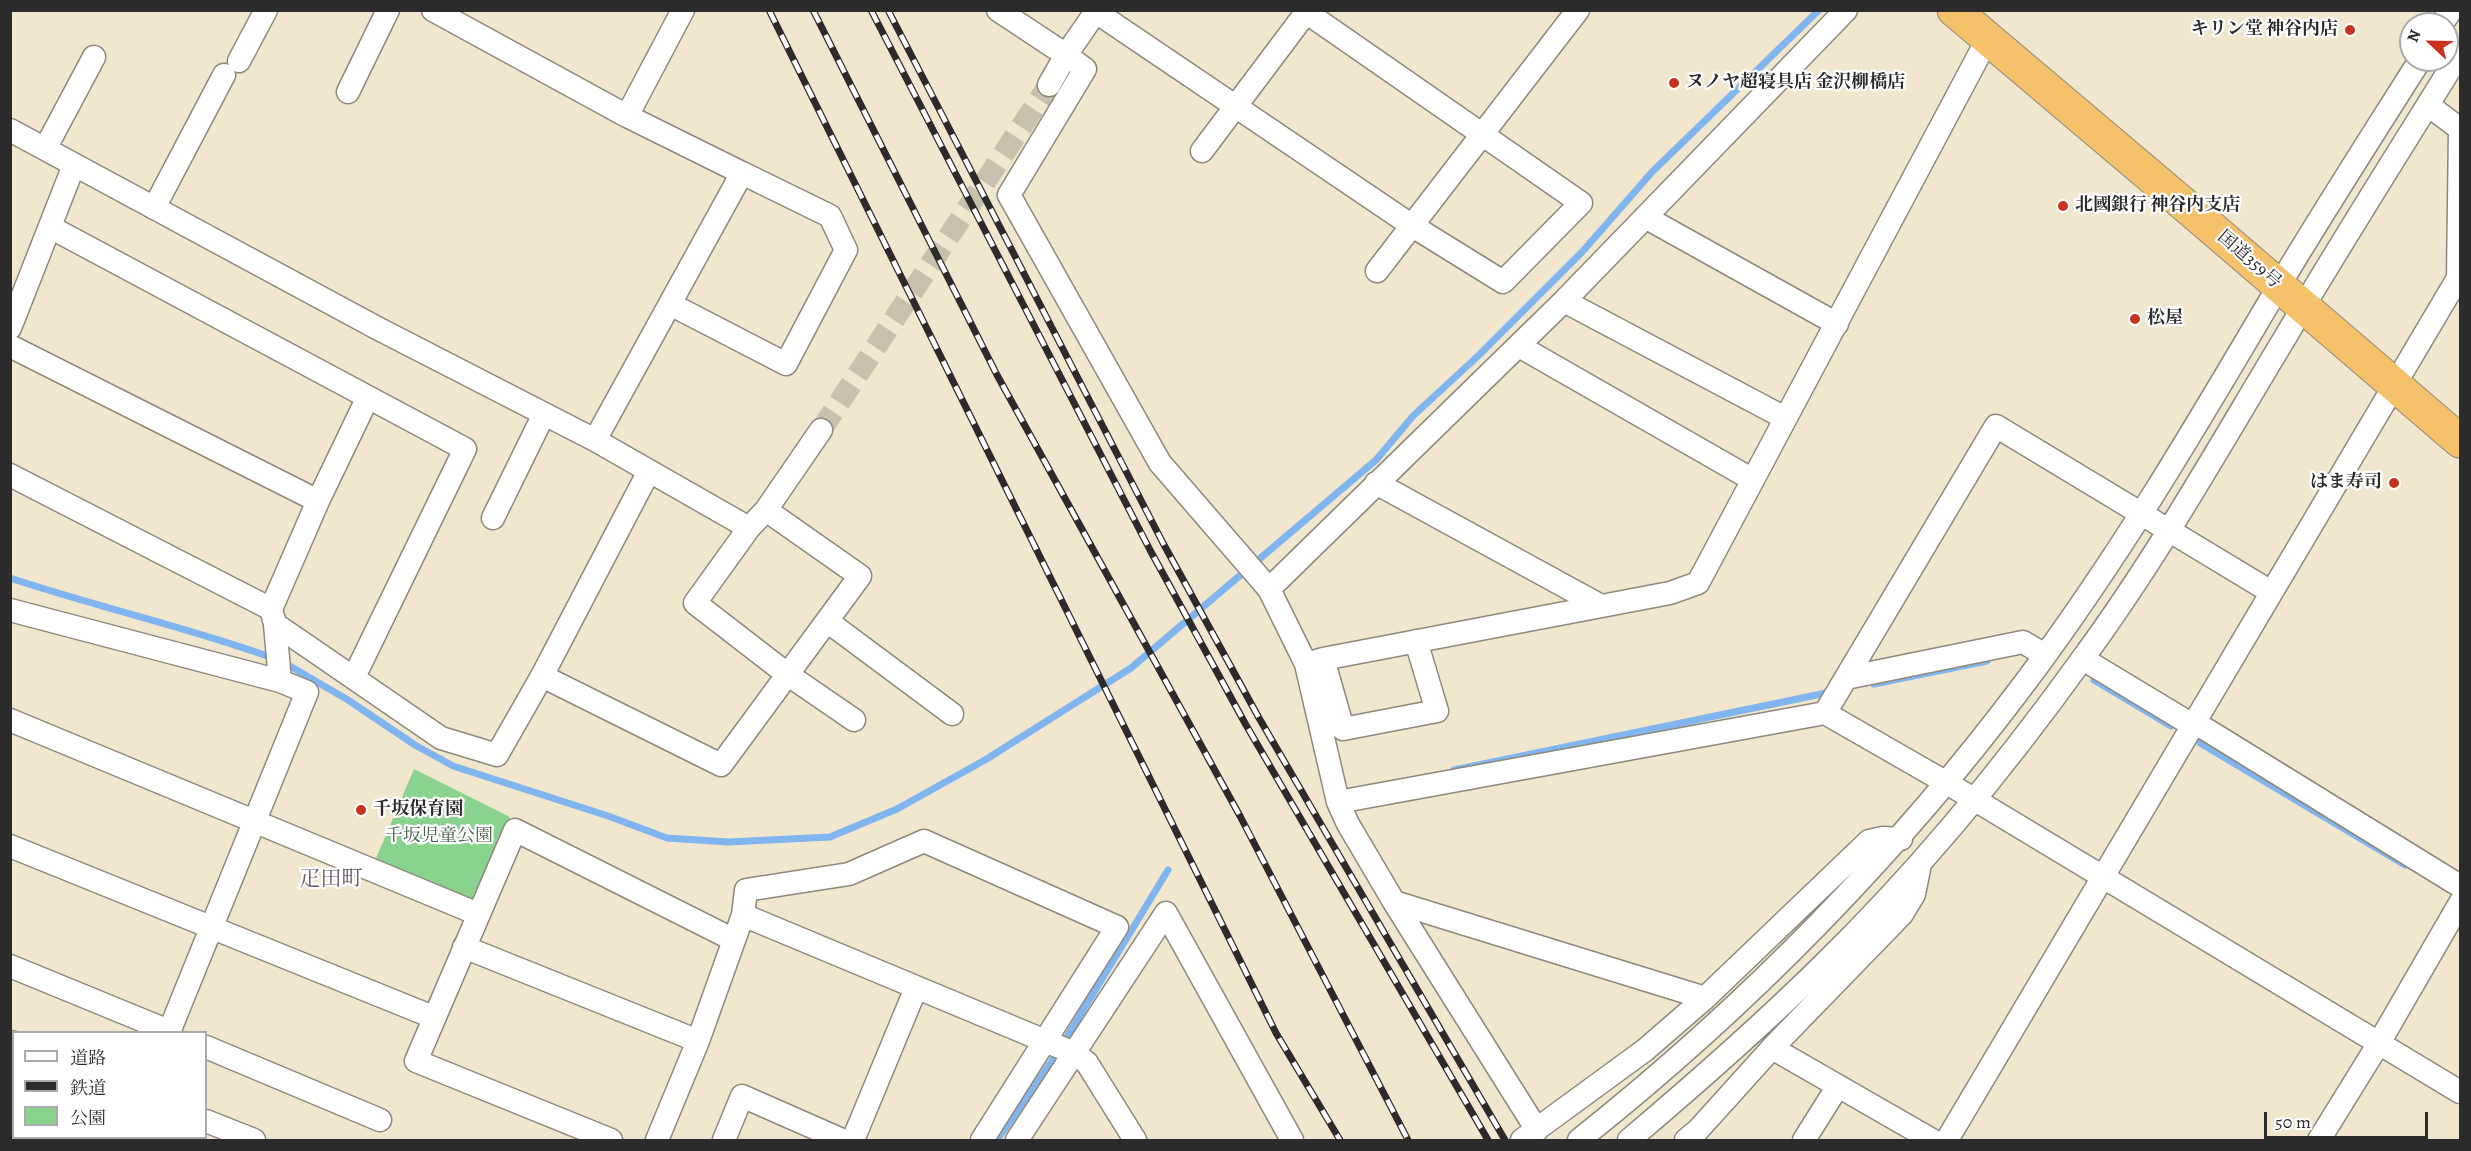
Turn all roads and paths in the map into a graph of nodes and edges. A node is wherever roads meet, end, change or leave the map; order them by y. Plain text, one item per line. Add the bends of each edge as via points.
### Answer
1 (266, 10) edge
2 (388, 10) edge
3 (433, 10) edge
4 (683, 10) edge
5 (998, 10) edge
6 (1578, 10) edge
7 (1846, 10) edge
8 (1954, 10) edge
9 (1097, 11) edge
10 (1306, 11) edge
11 (1987, 40) junction
12 (2460, 53) edge
13 (1066, 55) junction
14 (94, 57) dead end
15 (2413, 72) edge
16 (1049, 85) tunnel mouth
17 (348, 92) dead end
18 (2428, 105) junction
19 (1236, 106) junction
20 (627, 116) junction
21 (10, 130) edge
22 (1482, 134) junction
23 (45, 149) junction
24 (1202, 151) dead end
25 (74, 165) junction
26 (742, 173) junction
27 (154, 208) junction
28 (1645, 217) junction
29 (1411, 225) junction
30 (50, 227) junction
31 (1377, 271) dead end
32 (2459, 279) edge
33 (2291, 297) junction
34 (1564, 301) junction
35 (670, 304) junction
36 (1837, 324) junction
37 (10, 328) edge
38 (10, 346) edge
39 (1518, 346) junction
40 (2393, 384) junction
41 (368, 397) junction
42 (544, 414) junction
43 (1785, 418) junction
44 (821, 430) tunnel mouth
45 (595, 440) junction
46 (2460, 441) edge
47 (649, 471) junction
48 (10, 476) edge
49 (1753, 480) junction
50 (1376, 483) junction
51 (318, 501) junction
52 (766, 510) junction
53 (2141, 514) junction
54 (493, 518) dead end
55 (749, 528) junction
56 (2169, 531) junction
57 (1269, 589) junction
58 (2271, 592) junction
59 (1601, 606) junction
60 (10, 610) edge
61 (827, 621) junction
62 (274, 625) junction
63 (1416, 641) junction
64 (2045, 656) junction
65 (2083, 659) junction
66 (1314, 662) junction
67 (280, 674) junction
68 (787, 674) junction
69 (542, 676) junction
70 (354, 677) junction
71 (1837, 693) junction
72 (952, 714) dead end
73 (10, 720) edge
74 (855, 720) dead end
75 (2194, 722) junction
76 (1947, 783) junction
77 (1974, 800) junction
78 (1338, 802) junction
79 (256, 821) junction
80 (1901, 839) junction
81 (10, 846) edge
82 (1920, 864) junction
83 (2103, 877) junction
84 (2460, 885) edge
85 (1394, 902) junction
86 (2460, 903) edge
87 (478, 914) junction
88 (743, 915) junction
89 (210, 927) junction
90 (734, 940) junction
91 (464, 947) junction
92 (10, 966) edge
93 (916, 988) junction
94 (1705, 998) junction
95 (433, 1017) junction
96 (168, 1031) edge
97 (170, 1031) edge
98 (698, 1041) junction
99 (1046, 1041) junction
100 (2379, 1043) junction
101 (207, 1047) edge
102 (1772, 1048) junction
103 (1074, 1053) junction
104 (1838, 1086) junction
105 (2460, 1092) edge
106 (380, 1120) dead end
107 (207, 1121) edge
108 (1529, 1135) edge
109 (254, 1140) edge
110 (611, 1140) edge
111 (657, 1140) edge
112 (724, 1140) edge
113 (842, 1140) edge
114 (853, 1140) edge
115 (982, 1140) edge
116 (1017, 1140) edge
117 (1135, 1140) edge
118 (1290, 1140) edge
119 (1579, 1140) edge
120 (1629, 1140) edge
121 (1686, 1140) edge
122 (1804, 1140) edge
123 (1932, 1140) edge
124 (1947, 1140) edge
125 (2319, 1140) edge

1 - 27 street
2 - 17 street
3 - 20 street
4 - 20 street
5 - 13 street
6 - 22 street
7 - 28 street
8 - 11 highway, 国道359号
9 - 13 street
9 - 19 street
10 - 19 street
10 - 22 street
11 - 33 highway, 国道359号
11 - 36 street
12 - 18 street
13 - 16 street
13 - 57 street via 1085,69 1009,195 1160,463
14 - 23 street
15 - 33 street
18 - 32 street via 2460,129
18 - 33 street
19 - 24 street
19 - 29 street
20 - 26 street
21 - 23 street
22 - 29 street
22 - 29 street via 1581,203 1503,282
23 - 25 street
25 - 27 street
25 - 30 street
26 - 35 street
26 - 35 street via 830,216 846,250 786,364
27 - 42 street
28 - 34 street
28 - 36 street
29 - 31 street
30 - 37 street
30 - 41 street
32 - 40 street
33 - 40 highway, 国道359号
33 - 53 street via 2200,423
33 - 56 street
34 - 39 street
34 - 43 street
35 - 45 street
36 - 43 street
38 - 51 street
39 - 49 street
39 - 50 street
40 - 46 highway, 国道359号
40 - 58 street
41 - 51 street
41 - 70 street via 465,449
42 - 45 street
42 - 54 street
43 - 49 street
44 - 52 street
45 - 47 street
47 - 55 street
47 - 69 street
48 - 62 street
49 - 59 street via 1698,583 1670,593
50 - 57 street
50 - 59 street
51 - 62 street
52 - 55 street
52 - 61 street via 860,576
53 - 56 street
53 - 64 street
53 - 71 street via 1995,426
55 - 68 street via 694,603
56 - 58 street
56 - 65 street
57 - 66 street
58 - 75 street
59 - 63 street
60 - 67 street
61 - 68 street
61 - 72 street
62 - 67 street
62 - 70 street
63 - 66 street
63 - 66 street via 1437,711 1343,729
64 - 71 street via 2024,642
64 - 76 street
65 - 75 street via 2184,720
65 - 77 street
66 - 78 street
67 - 79 street via 307,692
68 - 69 street via 721,765
68 - 74 street
69 - 70 street via 497,755 441,738
71 - 76 street
71 - 78 street
73 - 79 street
75 - 83 street
75 - 84 street
76 - 77 street
76 - 80 street
77 - 82 street
77 - 83 street
78 - 85 street
79 - 87 street
79 - 89 street
80 - 94 street via 1869,841
80 - 119 street via 1722,1020
81 - 89 street
82 - 102 street via 1914,894 1902,914
82 - 120 street via 1821,968
83 - 100 street
83 - 124 street
85 - 94 street
85 - 108 street
86 - 100 street
87 - 90 street via 515,830
87 - 91 street
88 - 90 street
88 - 93 street
88 - 99 street via 746,890 849,874 924,841 1117,927
89 - 95 street
89 - 97 street
90 - 98 street
91 - 95 street
91 - 98 street
92 - 96 street
93 - 99 street
93 - 114 street
94 - 108 street via 1645,1050
95 - 110 street via 416,1061
98 - 111 street
99 - 103 street
99 - 115 street
100 - 105 street
100 - 125 street
101 - 106 street
102 - 104 street
102 - 121 street
103 - 116 street
103 - 117 street via 1087,1063
103 - 118 street via 1166,912
104 - 122 street
104 - 123 street
107 - 109 street
112 - 113 street via 742,1096

